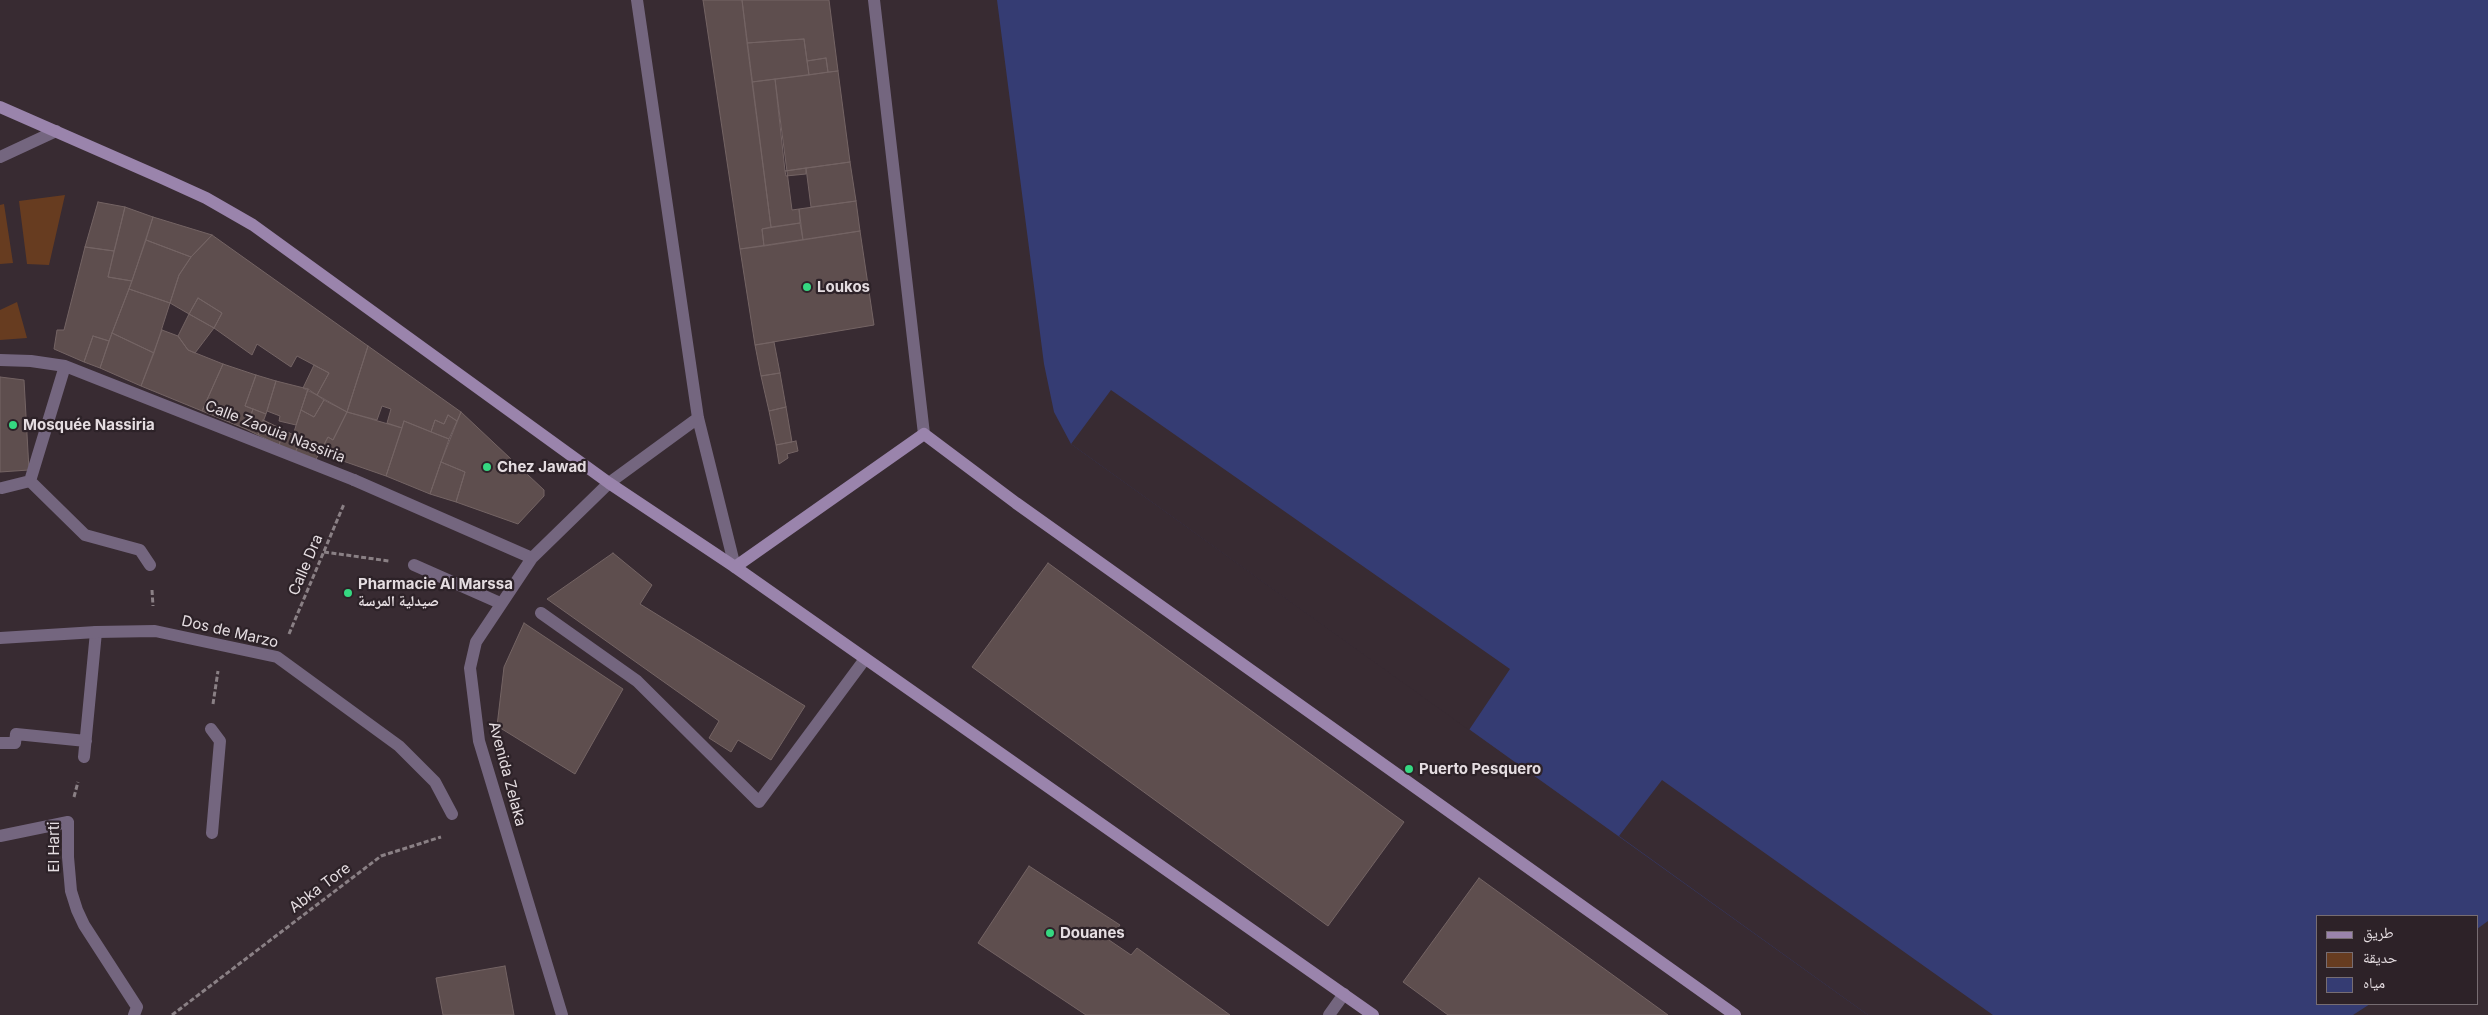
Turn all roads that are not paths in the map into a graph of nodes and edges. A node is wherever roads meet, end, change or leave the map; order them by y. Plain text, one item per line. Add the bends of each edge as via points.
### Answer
1 (637, 0) edge
2 (874, 0) edge
3 (0, 107) edge
4 (56, 131) junction
5 (0, 157) edge
6 (0, 360) edge
7 (65, 366) junction
8 (698, 418) junction
9 (924, 434) junction
10 (30, 481) junction
11 (609, 483) junction
12 (2, 488) dead end
13 (532, 558) junction
14 (150, 565) road end
15 (414, 565) road end
16 (735, 567) junction
17 (500, 603) junction
18 (541, 613) dead end
19 (96, 632) junction
20 (0, 638) edge
21 (865, 659) junction
22 (210, 729) road end
23 (86, 742) junction
24 (0, 743) edge
25 (84, 757) road end
26 (452, 814) dead end
27 (212, 833) dead end
28 (0, 836) edge
29 (1344, 994) junction
30 (134, 1015) edge
31 (562, 1015) edge
32 (1329, 1015) edge
33 (1374, 1015) edge
34 (1734, 1015) edge

1 - 8 street
2 - 9 street
3 - 4 main road
4 - 5 street
4 - 11 main road via 197,194 253,225
6 - 7 street, Calle Zaouia Nassiria
7 - 10 street
7 - 13 street, Calle Zaouia Nassiria via 354,480
8 - 11 street, Avenida Zelaka
8 - 16 street
9 - 16 main road
9 - 34 main road
10 - 12 street
10 - 14 street via 85,535 140,550
11 - 13 street, Avenida Zelaka
11 - 16 main road
13 - 17 street, Avenida Zelaka
15 - 17 street
16 - 21 main road
17 - 31 street, Avenida Zelaka via 476,642 470,668 479,742
18 - 21 street via 638,681 759,802
19 - 20 street, Dos de Marzo
19 - 23 street
19 - 26 street, Dos de Marzo via 155,631 277,657 399,746 435,782
21 - 29 main road
22 - 27 street via 220,741
23 - 24 street via 16,734 15,743
23 - 25 street
28 - 30 street, El Harti via 68,822 71,891 77,910 137,1007
29 - 32 street
29 - 33 main road

